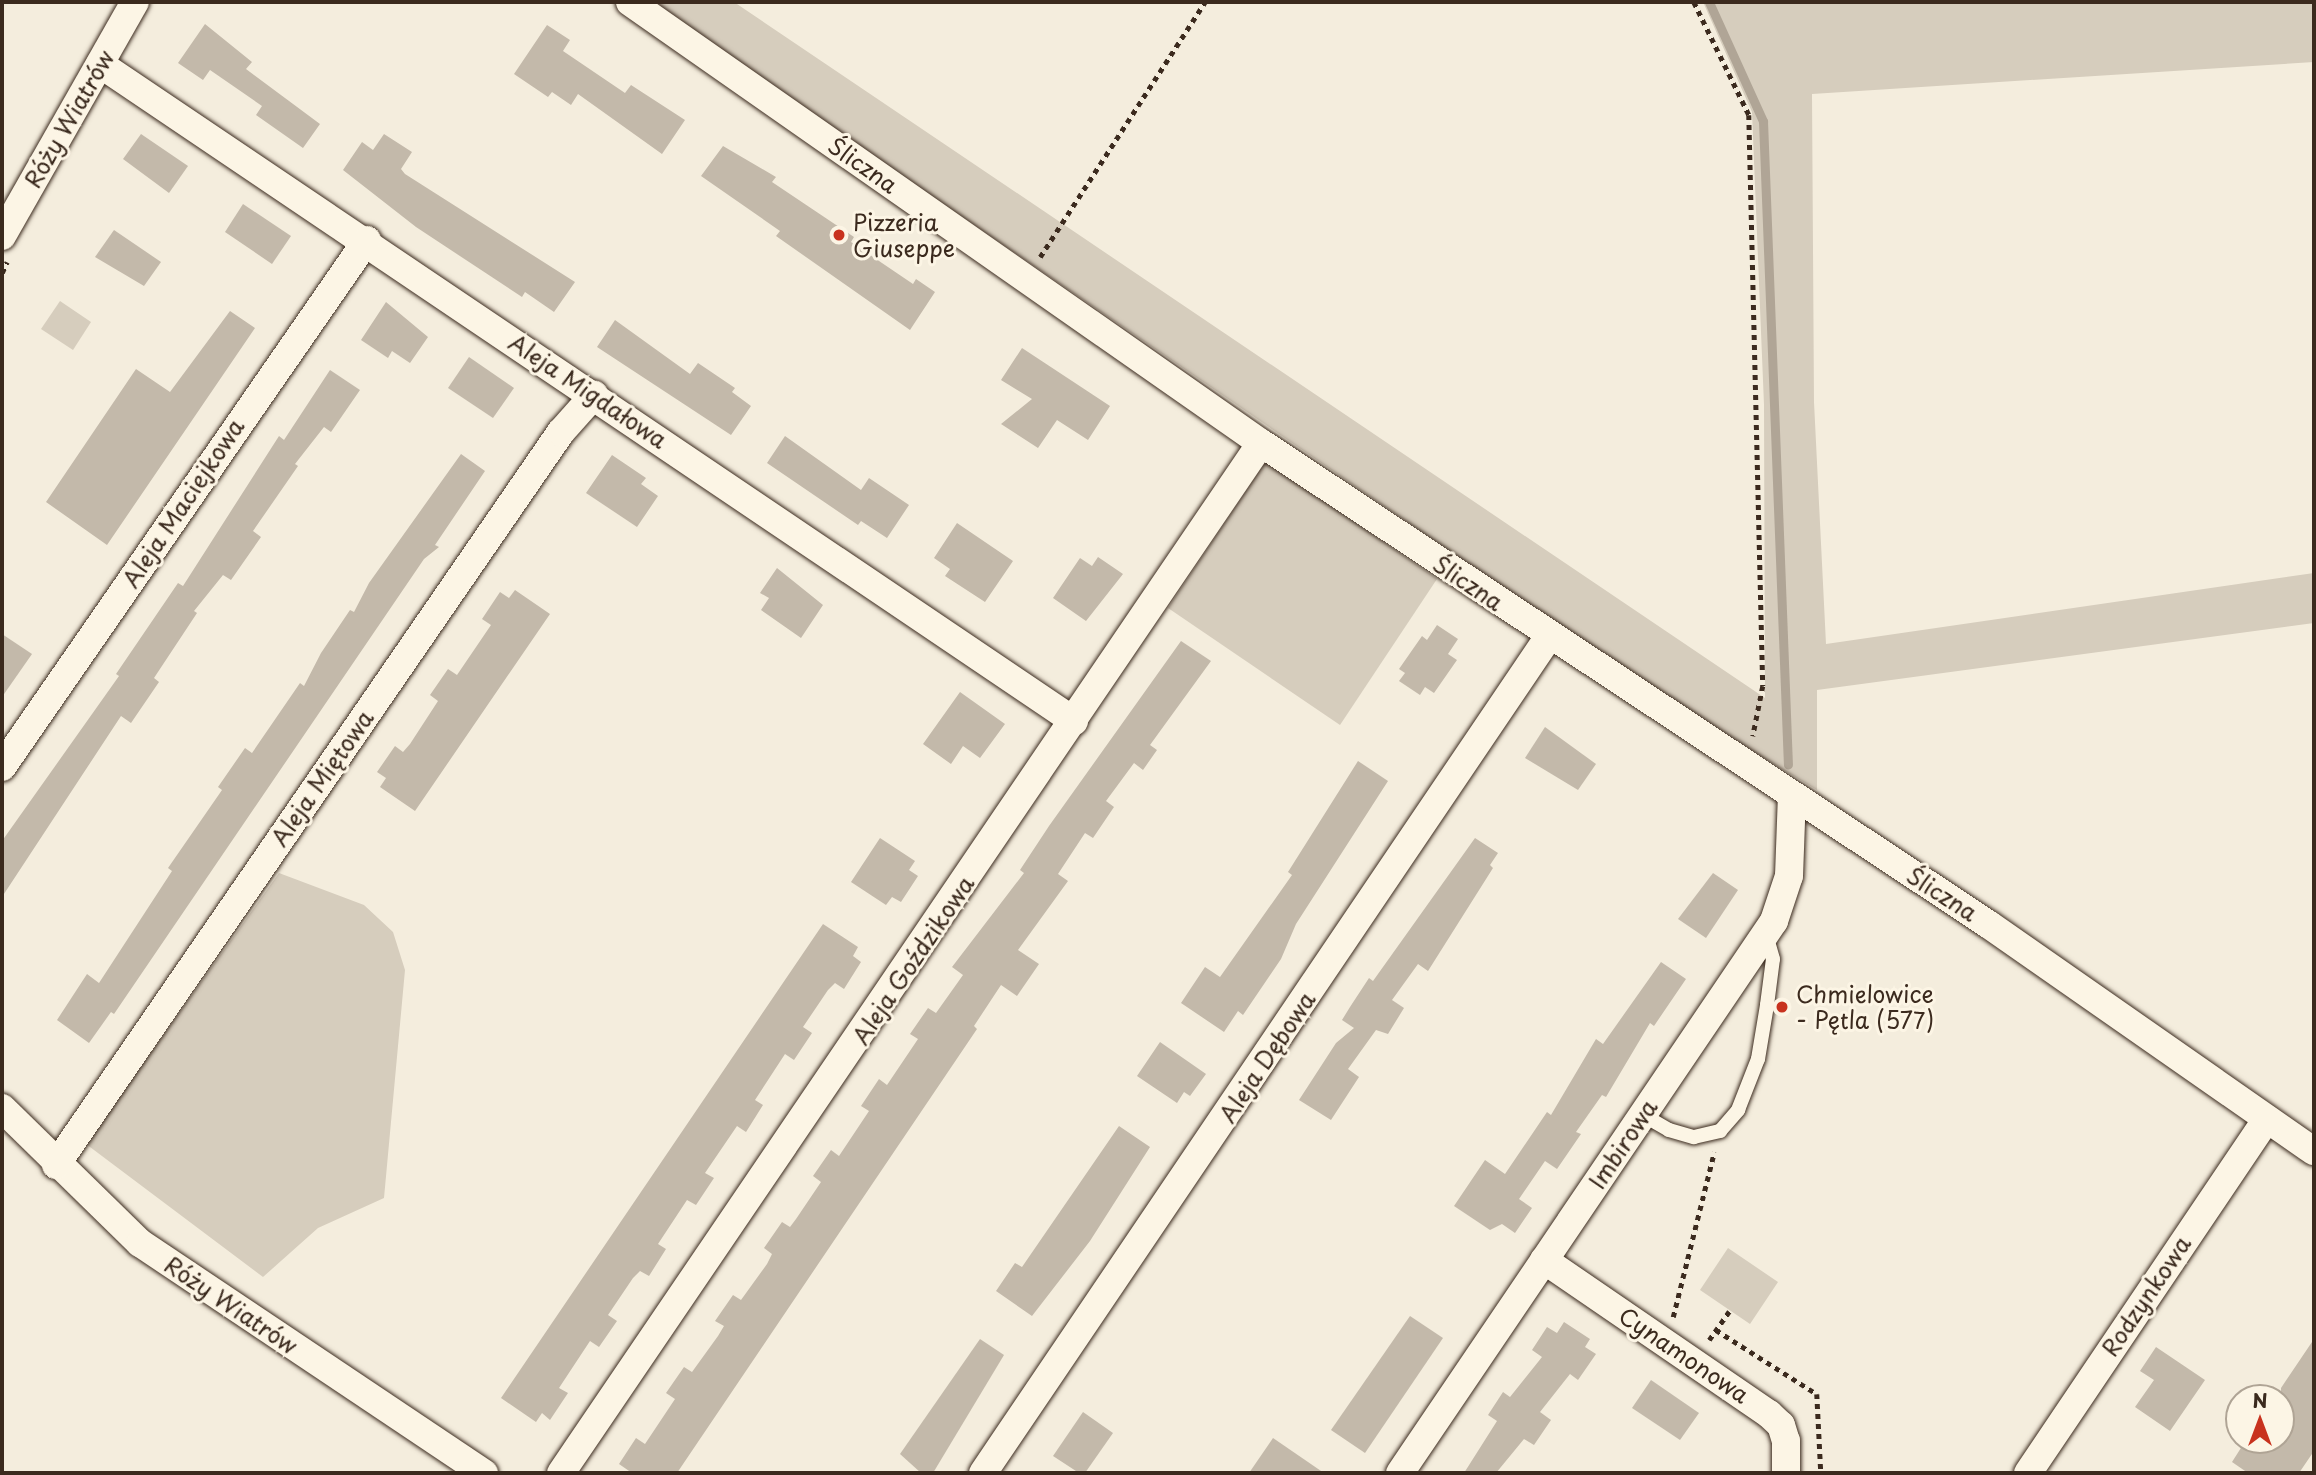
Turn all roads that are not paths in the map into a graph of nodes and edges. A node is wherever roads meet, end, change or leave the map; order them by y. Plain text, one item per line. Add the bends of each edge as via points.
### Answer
1 (135, 2) edge
2 (630, 2) edge
3 (100, 64) junction
4 (2, 236) edge
5 (367, 240) junction
6 (594, 395) junction
7 (1261, 443) junction
8 (1548, 638) junction
9 (1074, 721) junction
10 (2, 767) edge
11 (1792, 795) junction
12 (1766, 934) junction
13 (2, 1108) edge
14 (1643, 1115) junction
15 (2267, 1119) junction
16 (2314, 1151) edge
17 (56, 1165) junction
18 (1544, 1260) junction
19 (484, 1473) edge
20 (561, 1473) edge
21 (983, 1473) edge
22 (1399, 1473) edge
23 (1786, 1473) edge
24 (2028, 1473) edge

1 - 3 street, Róży Wiatrów
2 - 7 street, Śliczna
3 - 4 street, Róży Wiatrów
3 - 5 street, Aleja Migdałowa
5 - 6 street, Aleja Migdałowa
5 - 10 street, Aleja Maciejkowa
6 - 9 street, Aleja Migdałowa
6 - 17 street, Aleja Miętowa via 561,432
7 - 8 street, Śliczna
7 - 9 street, Aleja Goździkowa
8 - 11 street, Śliczna
8 - 21 street, Aleja Dębowa
9 - 20 street, Aleja Goździkowa
11 - 12 street, Imbirowa via 1788,886
11 - 15 street, Śliczna via 1988,924
12 - 14 street, Imbirowa
12 - 14 lane via 1773,959 1758,1059 1738,1110 1720,1131 1694,1137
13 - 17 street, Róży Wiatrów
14 - 18 street, Imbirowa
15 - 16 street, Śliczna
15 - 24 street, Rodzynkowa
17 - 19 street, Róży Wiatrów via 140,1243
18 - 22 street, Imbirowa
18 - 23 street, Cynamonowa via 1781,1425

